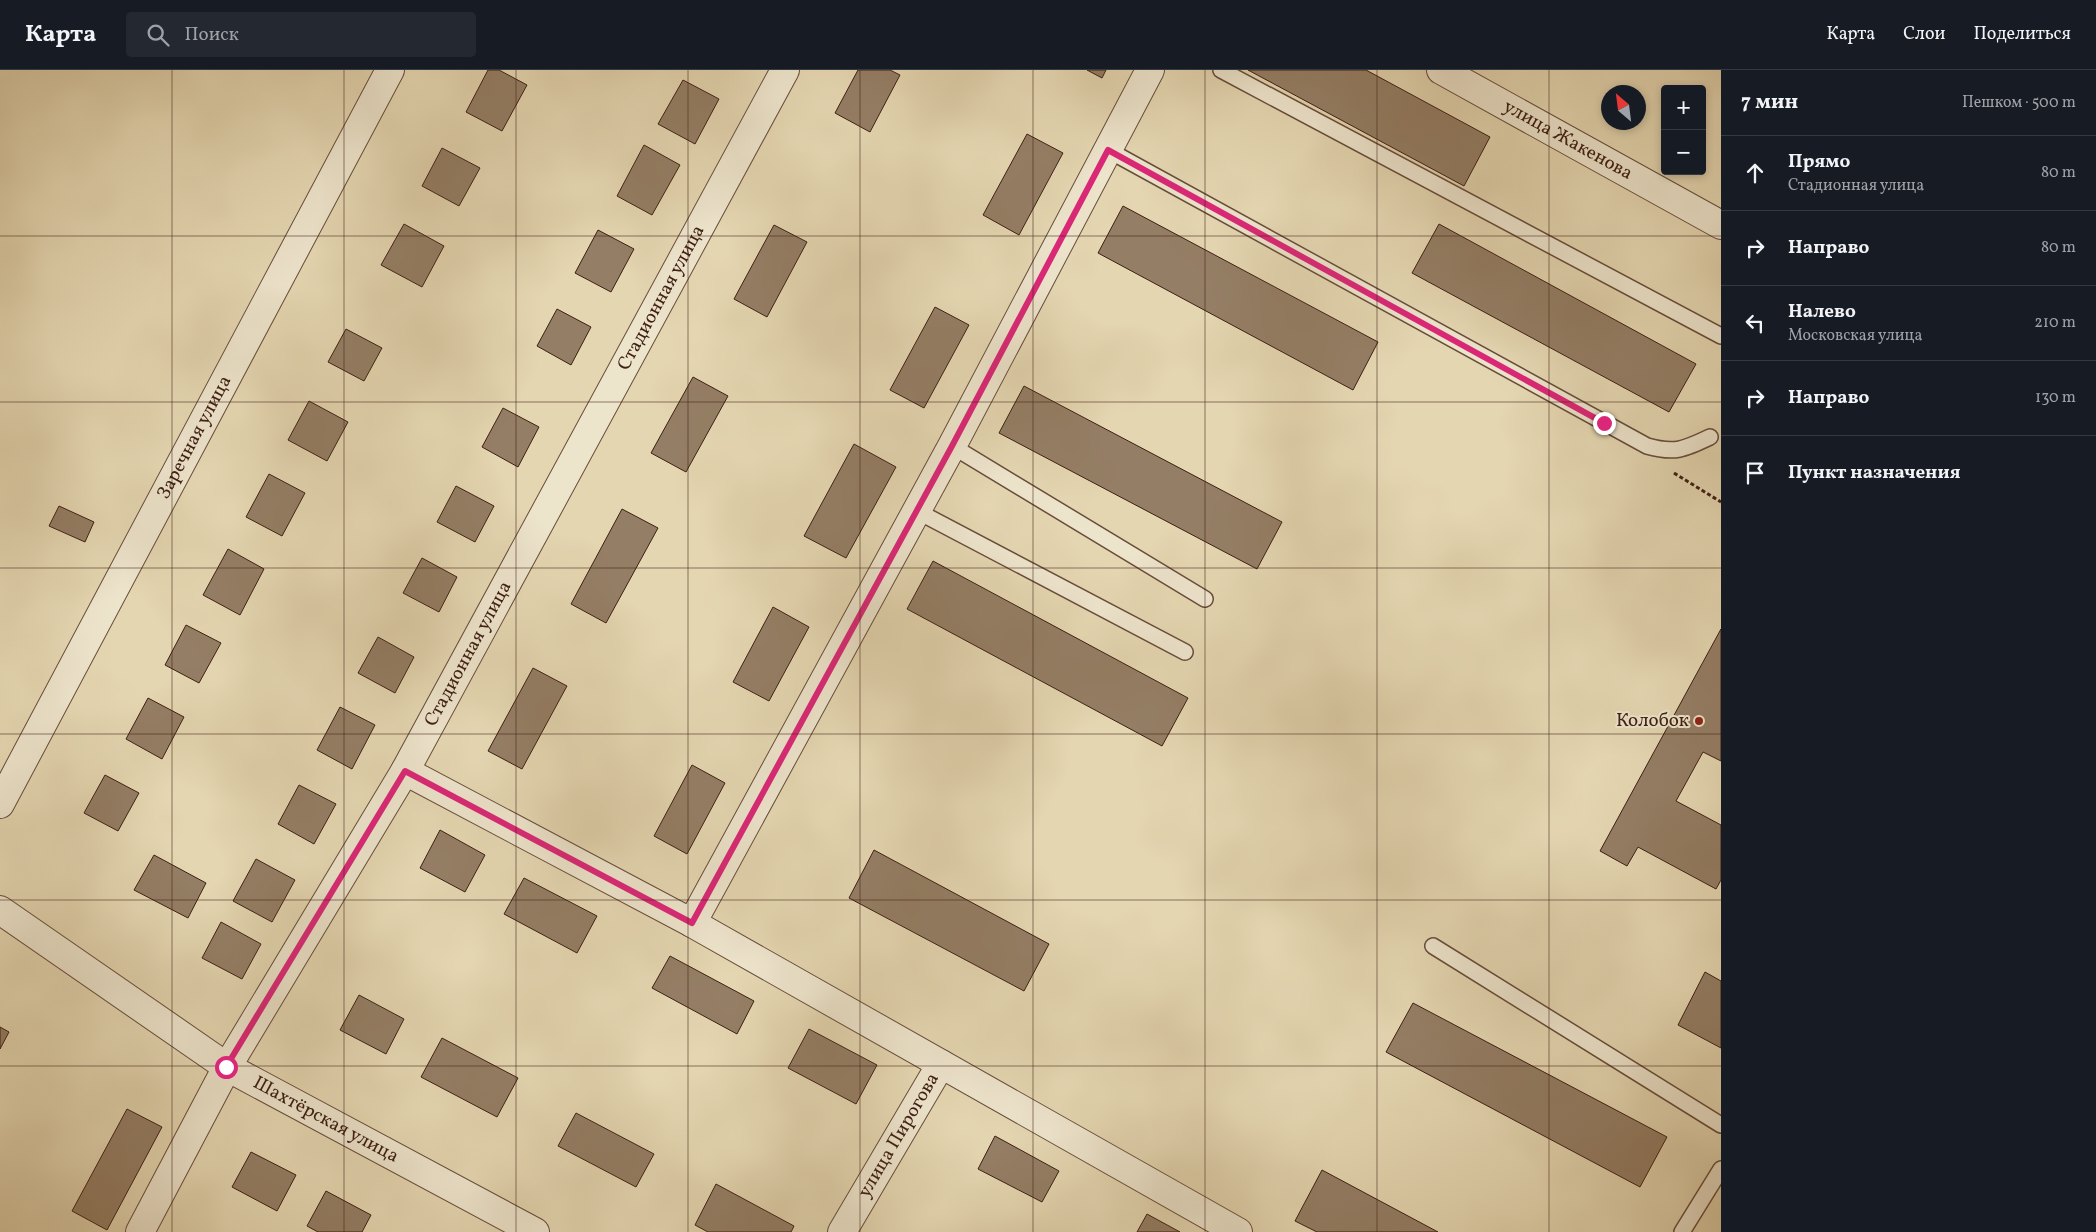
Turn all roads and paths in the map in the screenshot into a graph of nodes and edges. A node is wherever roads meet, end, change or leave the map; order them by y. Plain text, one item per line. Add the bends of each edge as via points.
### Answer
1 (390, 70) edge
2 (785, 70) edge
3 (1150, 70) edge
4 (1221, 70) edge
5 (1442, 70) edge
6 (1108, 150) junction
7 (1721, 225) edge
8 (1721, 336) edge
9 (1710, 437) dead end
10 (952, 446) junction
11 (1647, 446) junction
12 (1721, 502) edge
13 (915, 510) junction
14 (1205, 599) dead end
15 (1185, 652) dead end
16 (405, 771) junction
17 (0, 804) edge
18 (0, 910) edge
19 (692, 923) junction
20 (1432, 946) dead end
21 (941, 1064) junction
22 (226, 1067) junction
23 (1721, 1125) edge
24 (1721, 1169) edge
25 (490, 1221) edge
26 (140, 1232) edge
27 (536, 1232) edge
28 (842, 1232) edge
29 (1238, 1232) edge
30 (1682, 1232) edge

1 - 17 street, Заречная улица
2 - 16 street, Стадионная улица
3 - 6 street
4 - 8 lane
5 - 7 street, улица Жакенова
6 - 10 street
6 - 11 lane
9 - 11 lane via 1683,450 1665,451
10 - 13 street
10 - 14 lane
11 - 12 path via 1679,477
13 - 15 lane
13 - 19 street
16 - 19 street
16 - 22 street, Стадионная улица
18 - 22 street, Шахтёрская улица
19 - 21 street
20 - 23 lane
21 - 28 street, улица Пирогова
21 - 29 street
22 - 25 street, Шахтёрская улица
22 - 26 street, Стадионная улица
24 - 30 lane
25 - 27 street, Шахтёрская улица

